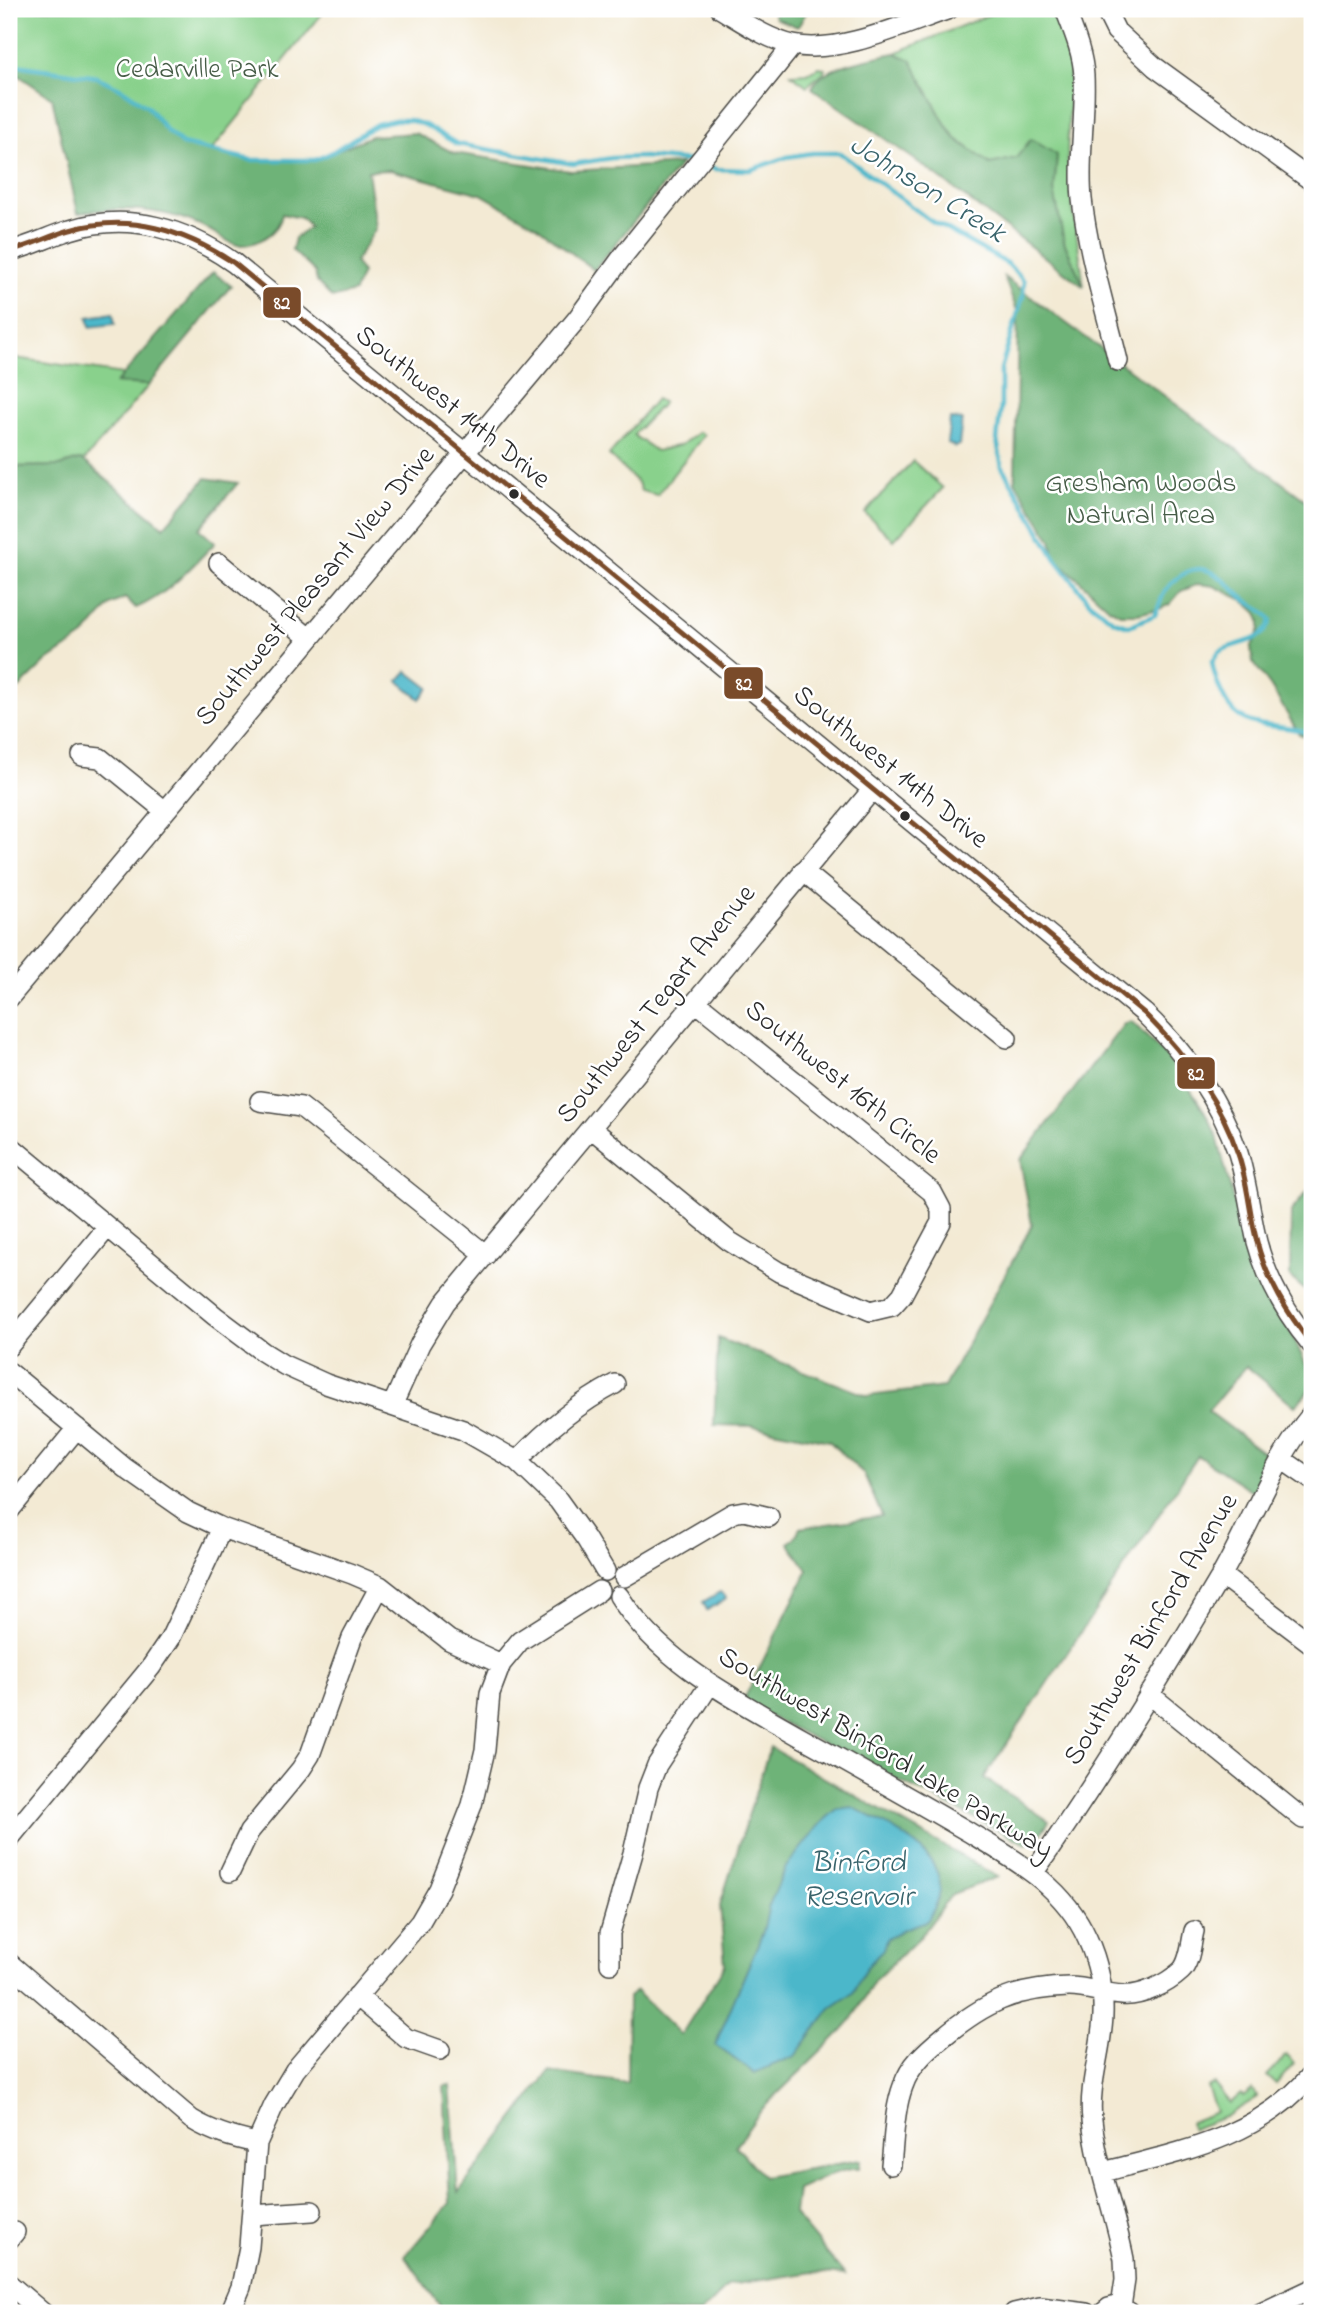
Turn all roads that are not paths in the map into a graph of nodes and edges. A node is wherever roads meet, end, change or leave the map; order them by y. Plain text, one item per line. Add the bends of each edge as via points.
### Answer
1 (721, 9) edge
2 (949, 9) edge
3 (1065, 9) edge
4 (1105, 9) edge
5 (793, 45) junction
6 (1312, 181) edge
7 (9, 251) edge
8 (1118, 361) dead end
9 (465, 455) junction
10 (219, 564) dead end
11 (309, 638) junction
12 (82, 756) dead end
13 (872, 790) junction
14 (164, 811) junction
15 (803, 871) junction
16 (9, 998) edge
17 (696, 1002) junction
18 (1007, 1038) dead end
19 (260, 1101) dead end
20 (592, 1129) junction
21 (9, 1145) edge
22 (107, 1228) junction
23 (485, 1255) junction
24 (1312, 1345) edge
25 (9, 1346) edge
26 (9, 1372) edge
27 (615, 1384) dead end
28 (392, 1406) junction
29 (1312, 1414) edge
30 (77, 1428) junction
31 (1283, 1460) junction
32 (517, 1461) junction
33 (1312, 1480) edge
34 (9, 1511) edge
35 (769, 1517) dead end
36 (222, 1528) junction
37 (1221, 1575) junction
38 (616, 1581) junction
39 (380, 1587) junction
40 (1312, 1644) edge
41 (501, 1664) junction
42 (710, 1684) junction
43 (1149, 1695) junction
44 (1303, 1819) dead end
45 (9, 1839) edge
46 (230, 1872) dead end
47 (1034, 1872) junction
48 (1194, 1931) dead end
49 (9, 1964) edge
50 (610, 1964) dead end
51 (1101, 1992) junction
52 (357, 1996) junction
53 (440, 2050) dead end
54 (1312, 2074) edge
55 (257, 2143) junction
56 (891, 2165) dead end
57 (1103, 2172) junction
58 (312, 2211) dead end
59 (252, 2215) junction
60 (9, 2284) edge
61 (1312, 2289) edge
62 (1118, 2311) edge
63 (43, 2313) edge
64 (230, 2313) edge
65 (1014, 2313) edge
66 (1086, 2313) edge
67 (1261, 2313) edge

1 - 5 street
2 - 5 street via 851,41
3 - 8 street via 1084,74 1082,198
4 - 6 street via 1116,31 1155,67
5 - 9 street, Southwest Pleasant View Drive
7 - 9 street, Southwest 14th Drive via 71,229 112,222 150,225 194,238 234,263
9 - 11 street, Southwest Pleasant View Drive
9 - 13 street, Southwest 14th Drive
10 - 11 street
11 - 14 street, Southwest Pleasant View Drive
12 - 14 street via 100,758
13 - 15 street, Southwest Tegart Avenue
13 - 24 street, Southwest 14th Drive via 1144,1013 1178,1047 1222,1114 1243,1170 1264,1261 1286,1309
14 - 16 street, Southwest Pleasant View Drive
15 - 17 street, Southwest Tegart Avenue
15 - 18 street
17 - 20 street, Southwest Tegart Avenue
17 - 20 street, Southwest 16th Circle via 932,1192 942,1222 902,1295 892,1306 871,1311 779,1272 712,1228
19 - 23 street via 301,1107
20 - 23 street, Southwest Tegart Avenue
21 - 22 street, Southwest Binford Lake Parkway
22 - 25 street
22 - 28 street, Southwest Binford Lake Parkway via 263,1352 306,1376
23 - 28 street, Southwest Tegart Avenue via 430,1325
26 - 30 street
27 - 32 street via 552,1426
28 - 32 street, Southwest Binford Lake Parkway via 463,1430
29 - 31 street, Southwest Binford Avenue
30 - 34 street
30 - 36 street via 153,1489
31 - 33 street
31 - 37 street, Southwest Binford Avenue
32 - 38 street, Southwest Binford Lake Parkway via 558,1500
35 - 38 street via 733,1513
36 - 39 street
36 - 45 street via 170,1639 151,1668
37 - 40 street
37 - 43 street, Southwest Binford Avenue
38 - 41 street via 597,1581 598,1591 520,1641
38 - 42 street, Southwest Binford Lake Parkway via 651,1636
39 - 41 street via 449,1640
39 - 46 street via 352,1638 310,1755 249,1832
41 - 52 street via 490,1693 485,1750 472,1805 439,1889 420,1922
42 - 47 street, Southwest Binford Lake Parkway
42 - 50 street via 663,1756 648,1788 610,1933
43 - 44 street
43 - 47 street, Southwest Binford Avenue
47 - 51 street, Southwest Binford Lake Parkway via 1064,1900 1082,1927 1097,1964
48 - 51 street via 1186,1965 1166,1982 1126,1996
49 - 55 street via 191,2119 207,2129
51 - 56 street via 1070,1987 1005,1998 983,2007 930,2048 916,2061 902,2086
51 - 57 street, Southwest Binford Lake Parkway via 1103,2015 1091,2104
52 - 53 street via 406,2038
52 - 55 street via 295,2070
54 - 57 street via 1276,2109 1205,2146
55 - 59 street
57 - 62 street, Southwest Binford Lake Parkway via 1124,2259
58 - 59 street
59 - 64 street via 241,2287
60 - 63 street
61 - 67 street
65 - 66 street via 1040,2307

